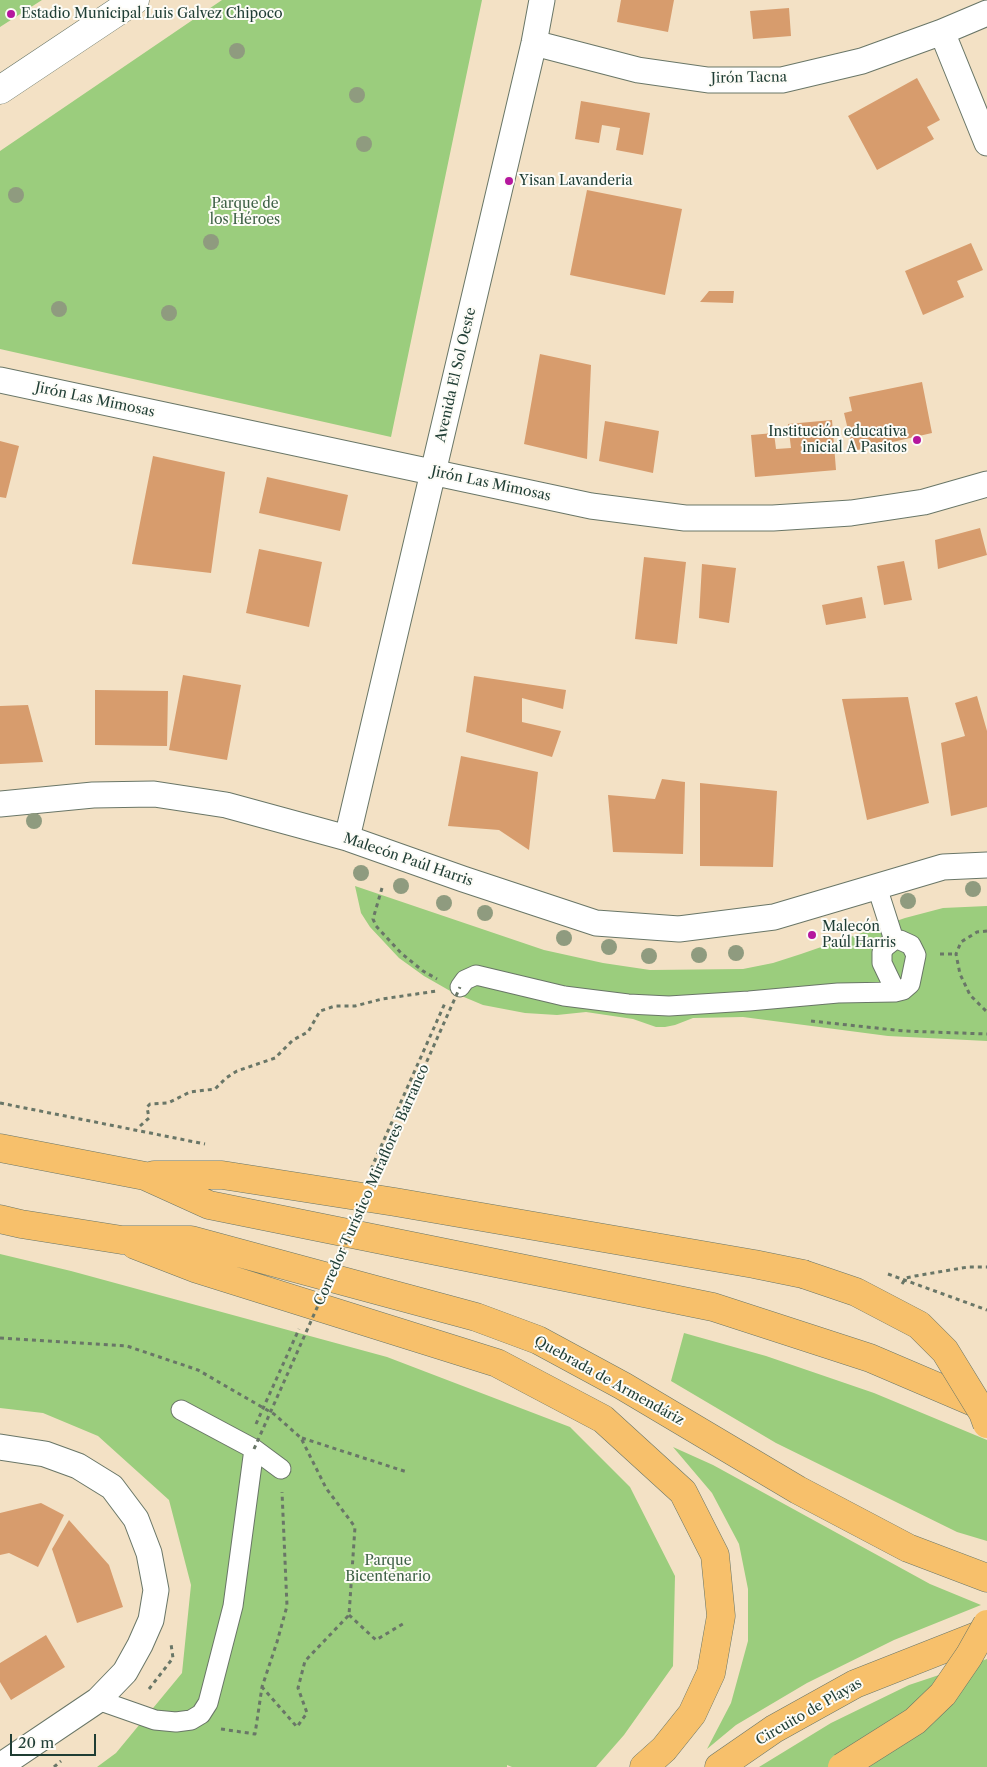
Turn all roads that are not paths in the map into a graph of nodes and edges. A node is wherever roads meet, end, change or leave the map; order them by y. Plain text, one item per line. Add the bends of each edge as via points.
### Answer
1 (135, 0) edge
2 (542, 0) edge
3 (987, 13) edge
4 (942, 32) junction
5 (534, 43) junction
6 (0, 90) edge
7 (987, 143) edge
8 (0, 380) edge
9 (433, 472) junction
10 (987, 484) edge
11 (0, 804) edge
12 (347, 838) junction
13 (987, 865) edge
14 (877, 887) junction
15 (894, 940) junction
16 (452, 990) road end
17 (903, 990) junction
18 (0, 1148) edge
19 (144, 1176) junction
20 (0, 1219) edge
21 (122, 1240) junction
22 (987, 1408) edge
23 (181, 1410) dead end
24 (987, 1424) edge
25 (0, 1447) edge
26 (251, 1448) junction
27 (281, 1469) road end
28 (987, 1578) edge
29 (987, 1624) edge
30 (987, 1632) edge
31 (98, 1700) junction
32 (2, 1767) edge
33 (644, 1767) edge
34 (719, 1767) edge
35 (842, 1767) edge

1 - 6 street
2 - 5 street, Avenida El Sol Oeste
3 - 4 street, Jirón Tacna
4 - 5 street, Jirón Tacna via 862,61 782,80 708,80 638,70
4 - 7 street
5 - 9 street, Avenida El Sol Oeste
8 - 9 street, Jirón Las Mimosas
9 - 10 street, Jirón Las Mimosas via 591,506 685,518 773,518 850,513 924,502
9 - 12 street, Avenida El Sol Oeste
11 - 12 street, Malecón Paúl Harris via 93,794 154,794 226,805
12 - 14 street, Malecón Paúl Harris via 596,923 679,929 746,921 774,917
13 - 14 street, Malecón Paúl Harris via 943,867
14 - 15 street
15 - 17 street via 882,952 882,963 894,988
15 - 17 street via 911,945 916,955 910,984
16 - 17 street via 476,975 564,996 669,1006
18 - 19 highway
19 - 22 highway via 208,1205 713,1307 870,1358
19 - 24 highway, bridge via 222,1175 803,1274 856,1292 919,1325 944,1351 983,1412
20 - 21 highway, Quebrada de Armendáriz
21 - 28 highway, Quebrada de Armendáriz via 191,1240 476,1317 538,1340 623,1386 807,1495 908,1548
21 - 33 highway via 197,1269 497,1363 603,1419 684,1492 715,1555 721,1616 712,1673 692,1714 664,1750
23 - 26 street
25 - 31 street via 44,1454 78,1466 112,1487 136,1519 149,1554 156,1590 151,1620 125,1672
26 - 27 street
26 - 31 street via 233,1606 208,1703 201,1714 191,1720 176,1722 155,1720
29 - 35 highway, bridge via 943,1694 915,1721
30 - 34 highway, Circuito de Playas via 855,1684 774,1728
31 - 32 street

